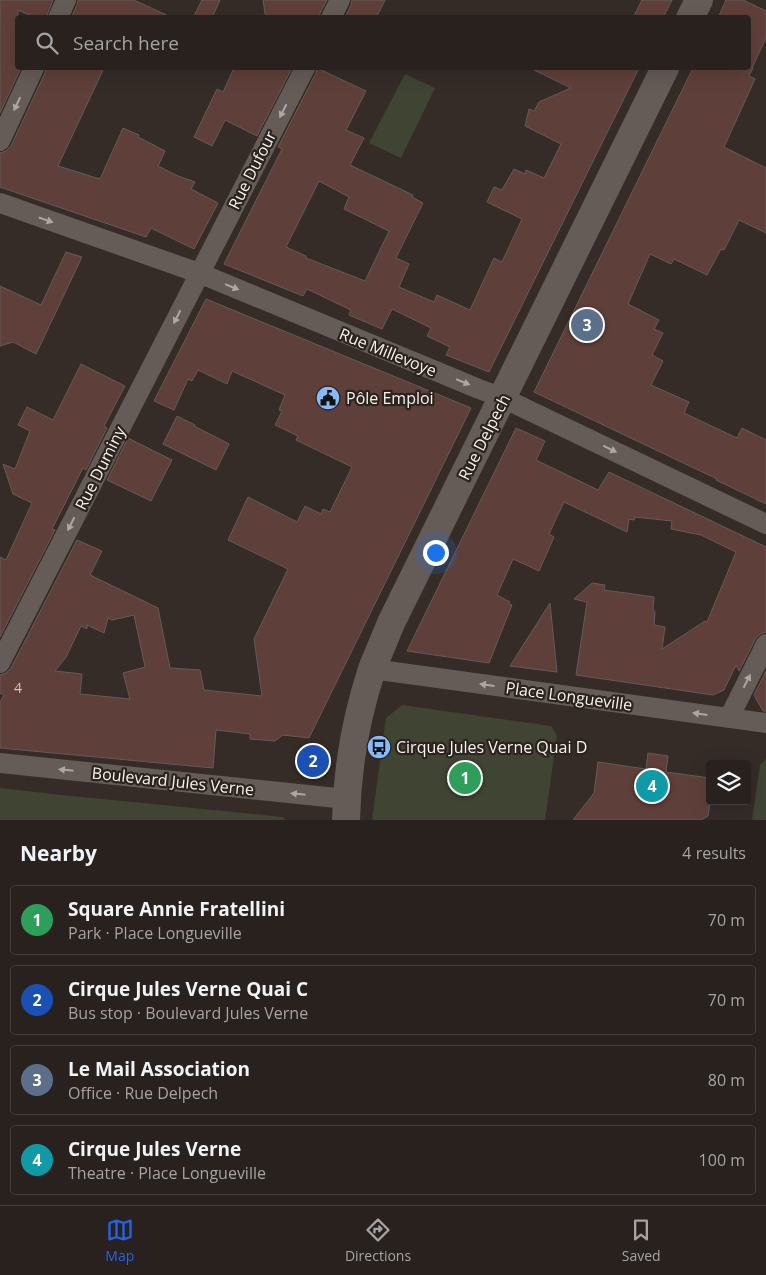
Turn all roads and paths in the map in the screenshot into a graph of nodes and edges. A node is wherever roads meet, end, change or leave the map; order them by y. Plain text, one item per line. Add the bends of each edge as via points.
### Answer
1 (66, 0) edge
2 (340, 0) edge
3 (699, 0) edge
4 (59, 15) edge
5 (332, 15) edge
6 (692, 15) edge
7 (33, 70) edge
8 (304, 70) edge
9 (665, 70) edge
10 (0, 141) edge
11 (0, 203) edge
12 (199, 273) junction
13 (503, 398) junction
14 (766, 524) edge
15 (766, 644) edge
16 (0, 663) edge
17 (372, 669) junction
18 (729, 718) junction
19 (766, 723) edge
20 (0, 763) edge
21 (346, 810) edge

1 - 4 street
2 - 5 street
3 - 6 street
7 -> 10 street
8 -> 12 street, Rue Dufour
9 - 13 street, Rue Delpech
11 -> 12 street, Rue Millevoye
12 -> 13 street, Rue Millevoye
12 -> 16 street, Rue Duminy
13 -> 14 street, Rue Millevoye
13 - 17 street, Rue Delpech
18 -> 15 street
18 -> 17 street, Place Longueville
17 - 21 street, Rue Delpech via 353,742
18 - 19 street, Place Longueville
21 -> 20 street, Boulevard Jules Verne

